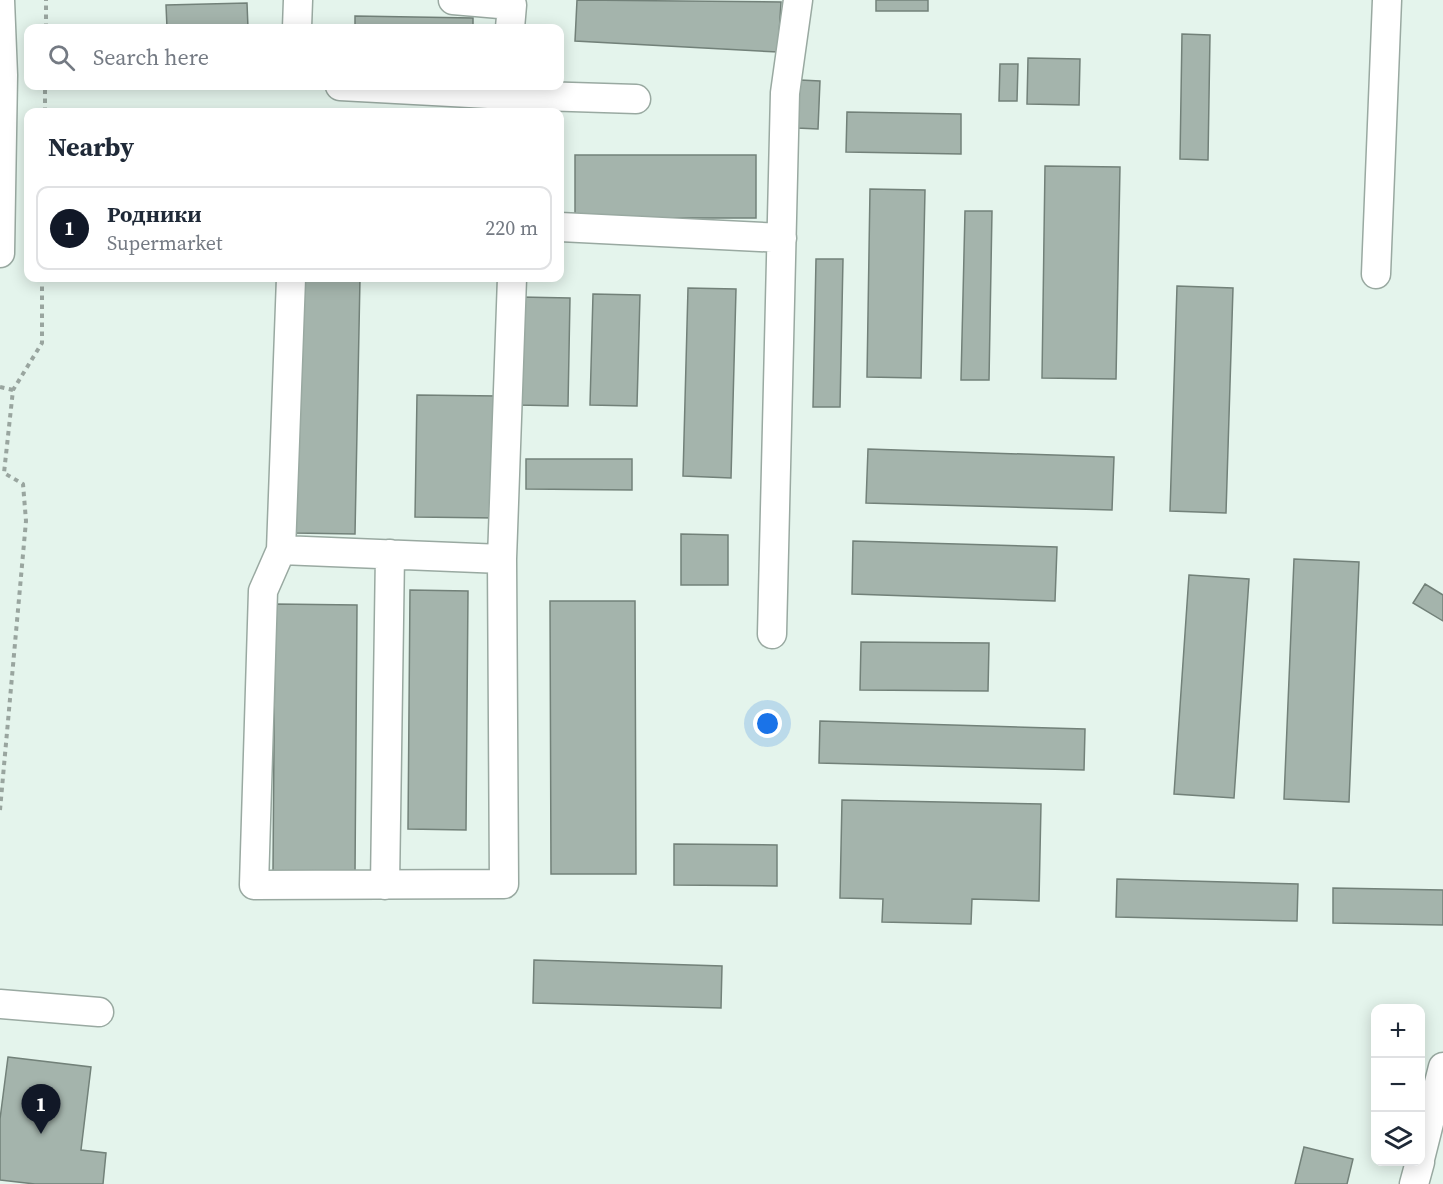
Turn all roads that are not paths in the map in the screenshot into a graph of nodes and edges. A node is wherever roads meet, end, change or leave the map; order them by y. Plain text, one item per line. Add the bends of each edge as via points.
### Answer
1 (0, 0) edge
2 (298, 0) edge
3 (453, 0) edge
4 (798, 0) edge
5 (1387, 0) edge
6 (297, 24) edge
7 (510, 24) edge
8 (2, 75) edge
9 (474, 90) edge
10 (507, 91) edge
11 (636, 99) dead end
12 (564, 227) edge
13 (782, 238) junction
14 (0, 252) edge
15 (1376, 274) dead end
16 (291, 282) edge
17 (512, 282) edge
18 (281, 550) junction
19 (390, 554) junction
20 (502, 559) junction
21 (772, 634) dead end
22 (385, 885) junction
23 (0, 1004) edge
24 (99, 1012) dead end
25 (1443, 1067) edge
26 (1425, 1140) edge
27 (1418, 1166) edge
28 (1414, 1184) edge

1 - 8 street
2 - 6 street
3 - 7 street via 512,5
4 - 13 street via 786,93
5 - 15 street
8 - 14 street
9 - 10 street
10 - 11 street
12 - 13 street
13 - 21 street
16 - 18 street
17 - 20 street
18 - 19 street
18 - 22 street via 262,591 254,885
19 - 20 street
19 - 22 street
20 - 22 street via 504,884
23 - 24 street
25 - 26 street
27 - 28 street

